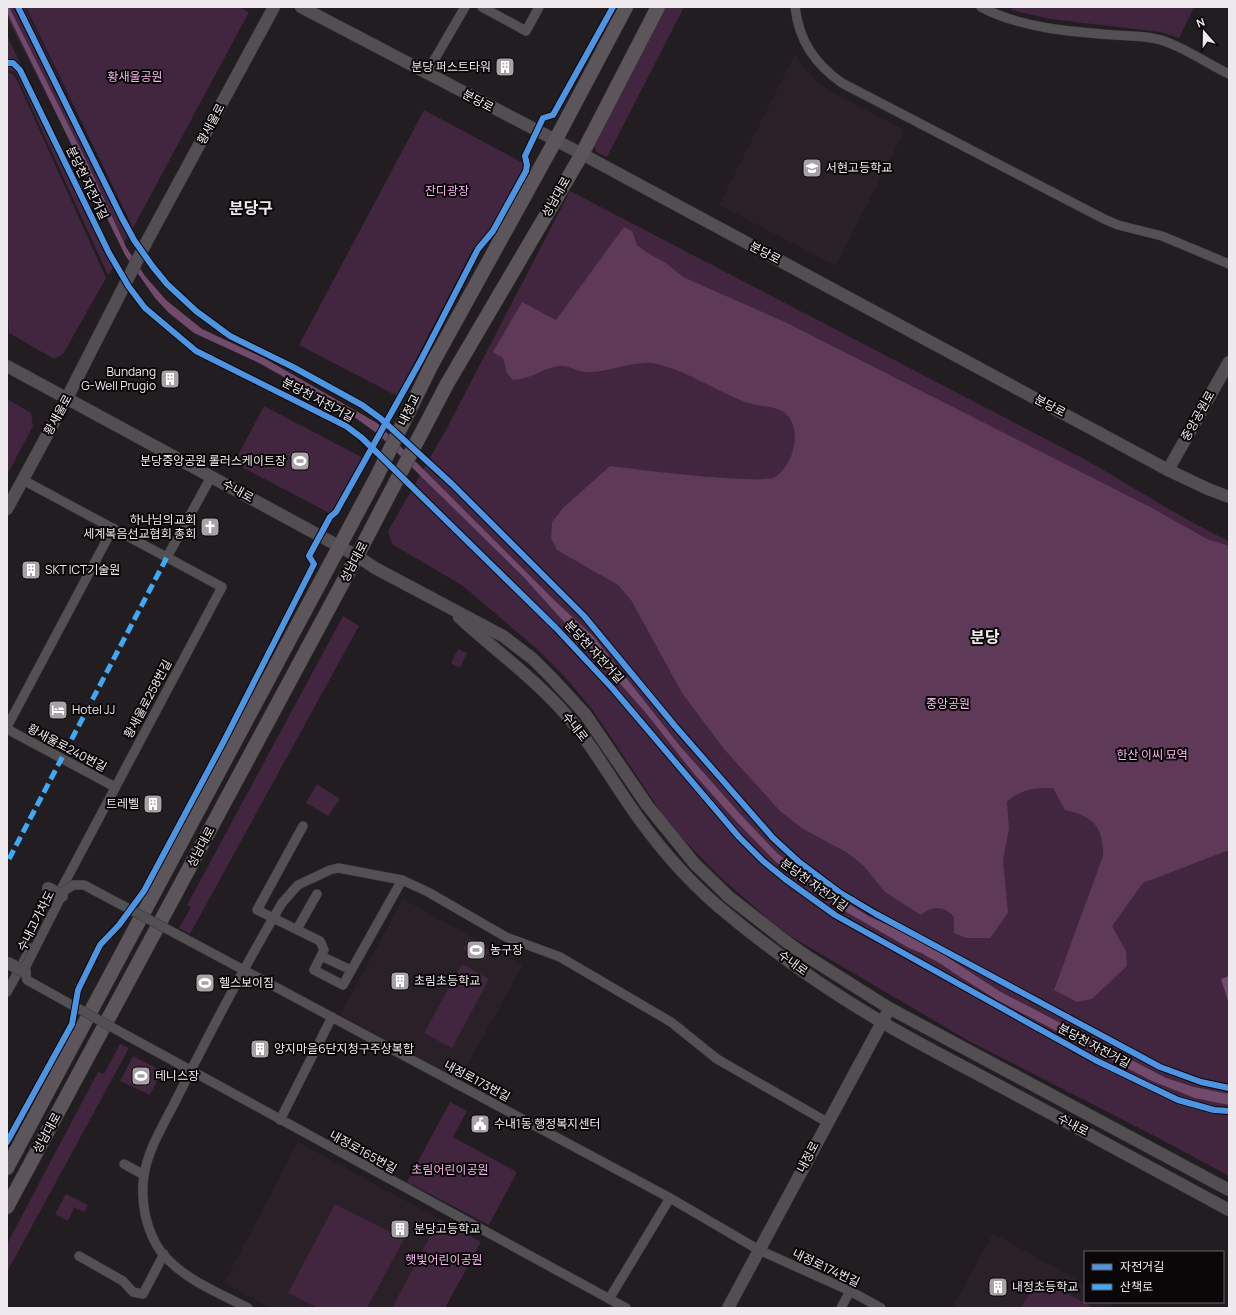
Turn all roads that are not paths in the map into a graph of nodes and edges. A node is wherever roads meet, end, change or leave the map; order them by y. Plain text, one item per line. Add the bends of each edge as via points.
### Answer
1 (274, 7) edge
2 (301, 7) edge
3 (465, 7) edge
4 (482, 7) edge
5 (539, 7) edge
6 (626, 7) edge
7 (658, 7) edge
8 (795, 7) edge
9 (982, 7) edge
10 (426, 74) junction
11 (1229, 74) edge
12 (555, 141) junction
13 (582, 154) junction
14 (1229, 264) edge
15 (1229, 362) edge
16 (7, 366) edge
17 (67, 398) junction
18 (1168, 470) junction
19 (211, 476) junction
20 (376, 478) joint
21 (23, 480) junction
22 (1229, 497) edge
23 (7, 509) edge
24 (113, 528) junction
25 (339, 548) junction
26 (357, 556) junction
27 (167, 557) junction
28 (446, 606) junction
29 (7, 728) edge
30 (115, 787) junction
31 (303, 826) dead end
32 (402, 880) junction
33 (48, 888) dead end
34 (317, 894) dead end
35 (62, 896) junction
36 (273, 918) junction
37 (297, 929) junction
38 (182, 937) joint
39 (321, 956) junction
40 (8, 963) dead end
41 (351, 970) junction
42 (245, 971) junction
43 (25, 972) junction
44 (7, 992) edge
45 (889, 1008) junction
46 (332, 1017) junction
47 (882, 1022) junction
48 (190, 1072) junction
49 (280, 1120) junction
50 (827, 1122) junction
51 (124, 1164) dead end
52 (7, 1168) edge
53 (144, 1175) junction
54 (1229, 1190) edge
55 (670, 1198) junction
56 (7, 1207) edge
57 (1229, 1210) edge
58 (759, 1250) junction
59 (164, 1254) junction
60 (79, 1256) dead end
61 (850, 1291) junction
62 (609, 1299) junction
63 (248, 1308) edge
64 (626, 1308) edge
65 (728, 1308) edge
66 (840, 1308) edge
67 (881, 1308) edge

1 - 17 main road, 황새울로 via 147,241
2 - 10 main road, 분당로
3 - 10 street
4 - 5 street via 526,31
6 - 12 main road
7 - 13 main road, 성남대로
8 - 14 street via 812,55 825,70 842,83 1104,219 1162,236
9 - 11 street via 1016,20 1048,27 1165,41
10 - 12 main road, 분당로
12 - 13 main road, 분당로
12 - 20 main road, 내정교 via 432,364
13 - 18 main road, 분당로
13 - 26 main road, 성남대로 via 447,384
15 - 18 main road, 중앙공원로
16 - 17 main road, 수내로
17 - 19 main road, 수내로
17 - 21 main road, 황새울로
18 - 22 main road, 분당로
19 - 25 main road, 수내로
19 - 27 street
20 - 25 main road, 성남대로
21 - 23 main road, 황새울로
21 - 24 street, 황새울로258번길
24 - 27 street, 황새울로258번길
24 - 29 street
25 - 26 main road, 수내로
25 - 52 main road, 성남대로
26 - 28 main road, 수내로
26 - 56 main road, 성남대로
27 - 30 street, 황새울로258번길 via 222,587
28 - 45 main road, 수내로 via 503,636 550,676 585,714 668,833 729,897 808,957
28 - 47 main road, 수내로 via 494,650 526,674 562,710 653,838 701,890 778,952
29 - 30 street, 황새울로240번길
30 - 44 street, 황새울로258번길
31 - 36 street via 257,910
32 - 36 street via 338,868 330,870 298,885
32 - 41 street
32 - 50 street via 506,936 560,957 671,1022 717,1060
33 - 35 main road, bridge
34 - 37 street
35 - 38 street, 수내고가차도, bridge via 69,887 84,885
35 - 43 street, 수내고가차도, bridge
36 - 37 street
36 - 42 street
37 - 39 street via 320,941 324,950
38 - 42 street, 내정로173번길
39 - 41 street
39 - 41 street via 311,974 343,985
40 - 43 main road, bridge
42 - 46 street, 내정로173번길
42 - 48 street
43 - 48 street, 내정로165번길, bridge via 27,980
45 - 47 main road, 내정로
45 - 54 main road, 수내로
46 - 49 street
46 - 55 street, 내정로173번길
47 - 50 main road, 내정로
47 - 57 main road, 수내로
48 - 49 street, 내정로165번길
48 - 53 street via 153,1147
49 - 62 street, 내정로165번길
50 - 58 main road, 내정로
51 - 53 street
53 - 59 street via 143,1197 146,1218
55 - 58 street, 내정로173번길
55 - 62 street
58 - 61 street, 내정로174번길
58 - 65 main road, 내정로
59 - 60 street via 143,1294 133,1292 124,1281
59 - 63 street via 186,1275
61 - 66 street
61 - 67 street, 내정로174번길
62 - 64 street, 내정로165번길

